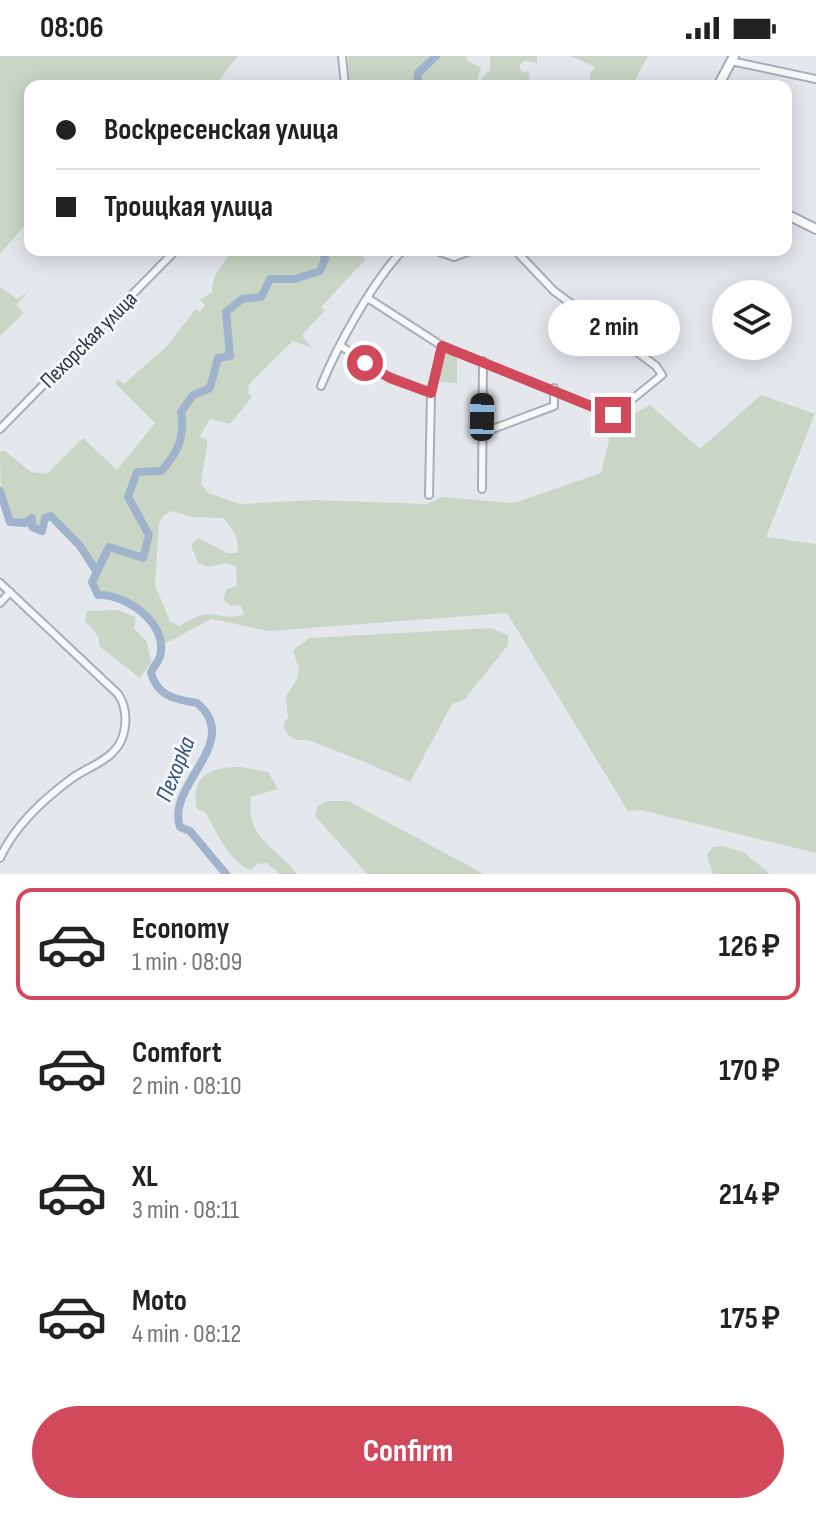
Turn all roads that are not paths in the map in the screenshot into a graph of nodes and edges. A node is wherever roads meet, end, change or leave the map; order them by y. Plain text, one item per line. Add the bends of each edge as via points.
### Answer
1 (342, 56) edge
2 (733, 58) edge
3 (816, 79) edge
4 (344, 80) edge
5 (721, 80) edge
6 (792, 217) edge
7 (816, 229) edge
8 (170, 256) edge
9 (398, 256) edge
10 (521, 256) edge
11 (369, 299) junction
12 (341, 346) junction
13 (442, 346) junction
14 (483, 361) junction
15 (321, 386) dead end
16 (554, 388) junction
17 (431, 393) junction
18 (0, 429) edge
19 (482, 433) junction
20 (482, 489) dead end
21 (429, 495) dead end
22 (0, 583) edge
23 (10, 592) junction
24 (0, 603) edge
25 (0, 858) edge

1 - 4 street
2 - 3 street
2 - 5 main road
6 - 7 main road
8 - 18 street, Пехорская улица
9 - 11 street
10 - 16 street via 554,291 662,375 613,415
11 - 12 street
11 - 13 street
12 - 15 street
12 - 17 street via 382,374
13 - 14 street
13 - 17 street
14 - 16 street
14 - 19 street
16 - 19 street via 554,406
17 - 21 street
19 - 20 street
22 - 23 street
23 - 24 street
23 - 25 street via 118,694 126,708 123,735 114,751 43,803 14,833

